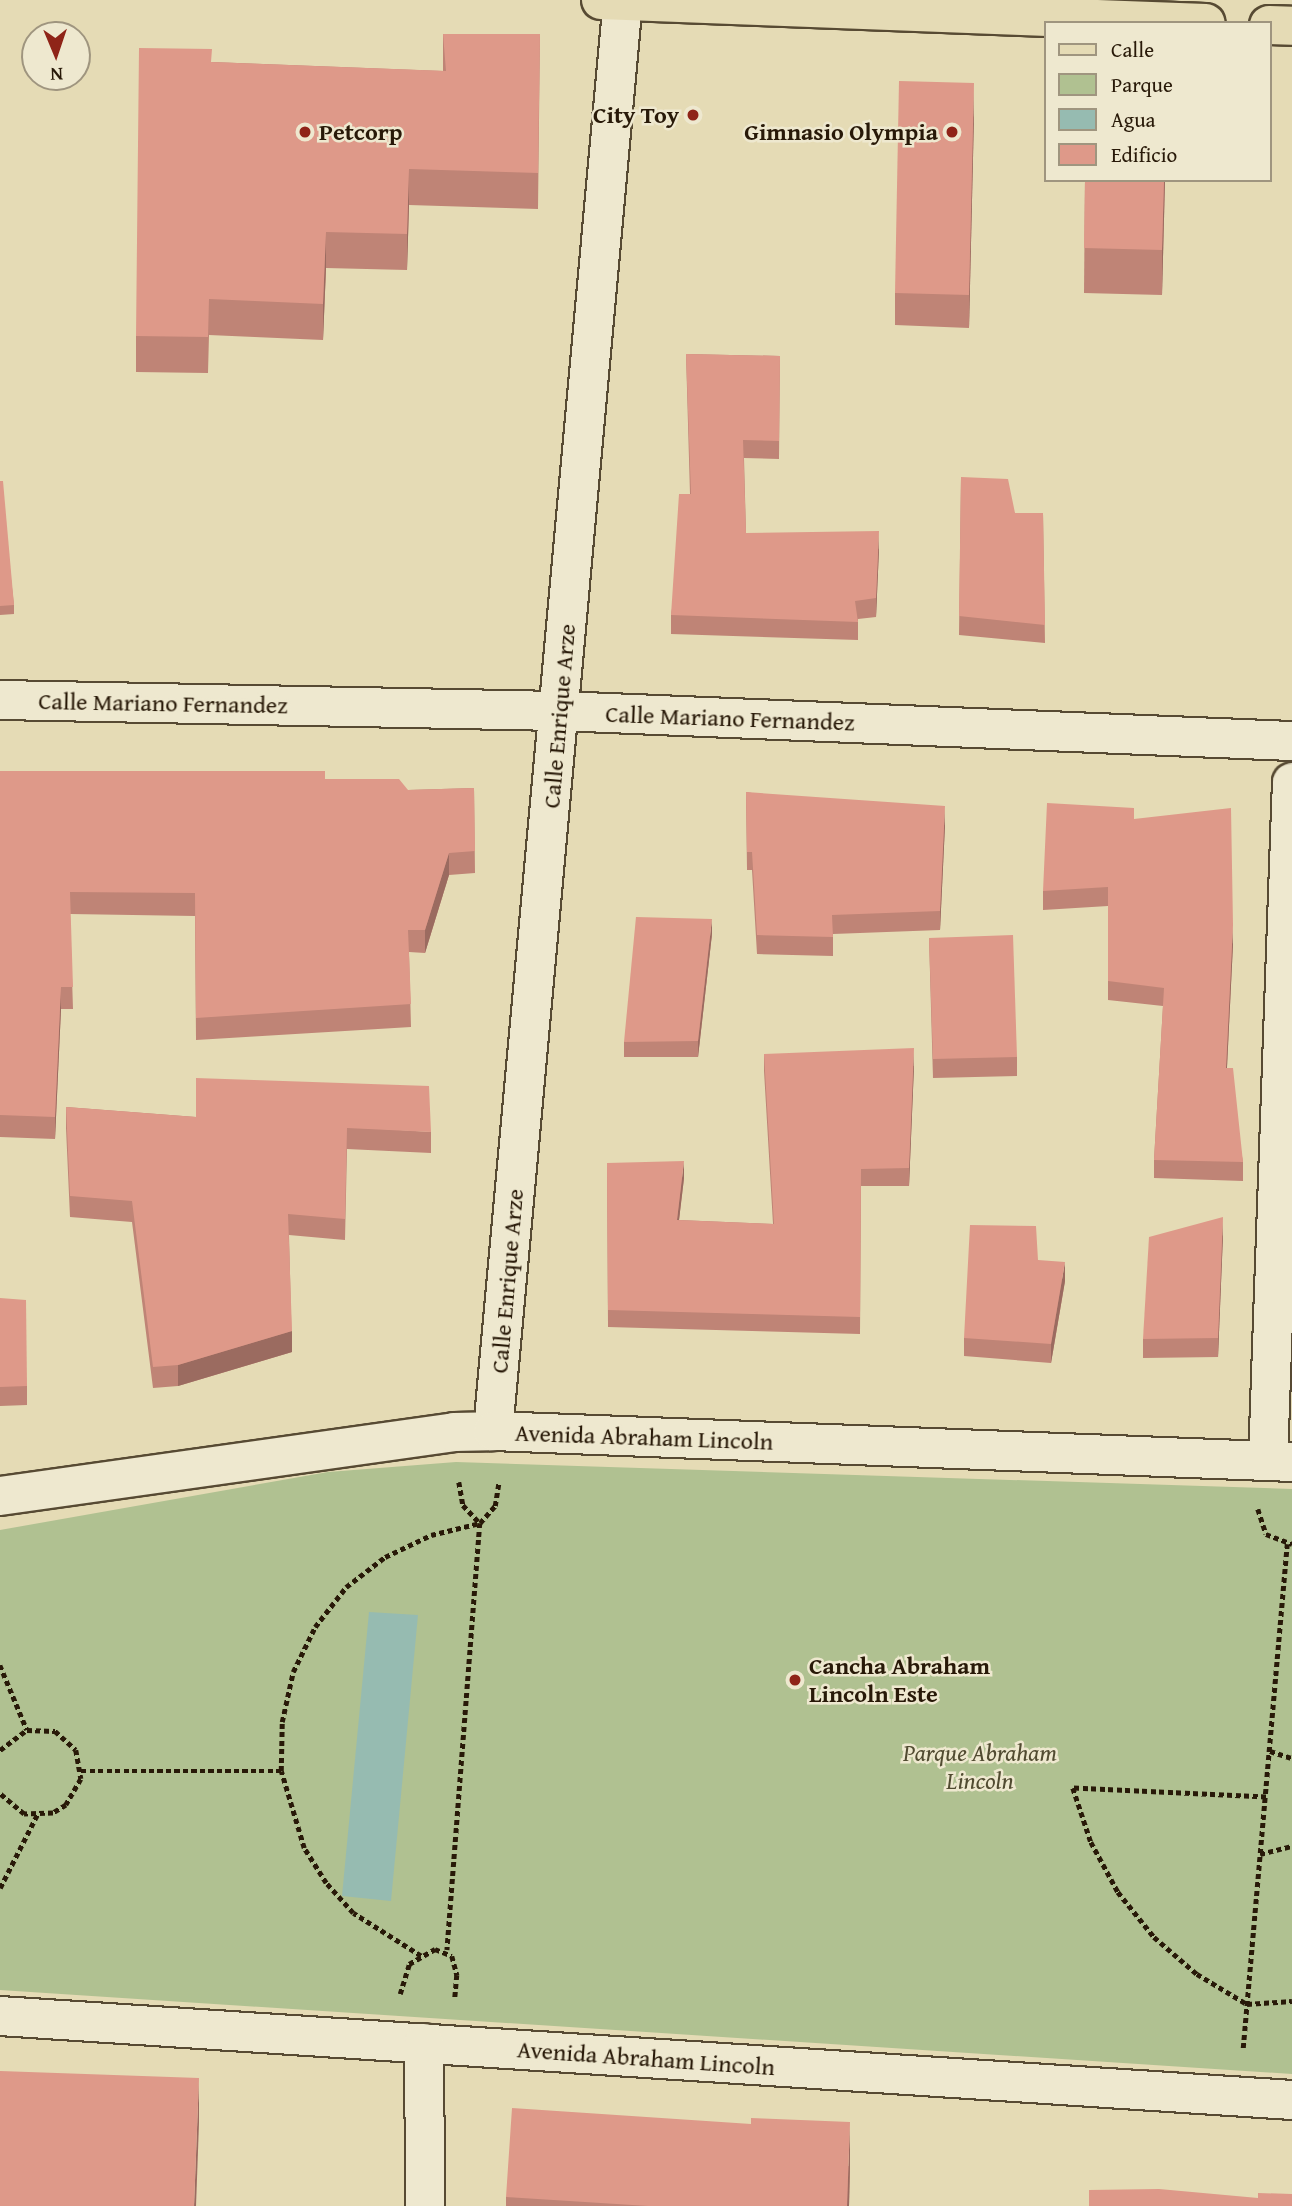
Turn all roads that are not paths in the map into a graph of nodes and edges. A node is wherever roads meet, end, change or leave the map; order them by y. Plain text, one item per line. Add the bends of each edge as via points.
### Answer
1 (601, 0) edge
2 (623, 0) edge
3 (1155, 21) edge
4 (1271, 25) edge
5 (1292, 26) edge
6 (0, 700) edge
7 (559, 711) junction
8 (1292, 741) edge
9 (1292, 782) edge
10 (494, 1431) junction
11 (1280, 1461) edge
12 (0, 1496) edge
13 (0, 2016) edge
14 (424, 2043) junction
15 (1292, 2100) edge
16 (425, 2206) edge

1 - 2 main road
2 - 3 main road
2 - 7 street, Calle Enrique Arze
4 - 5 main road
6 - 7 street, Calle Mariano Fernandez
7 - 8 street, Calle Mariano Fernandez
7 - 10 street, Calle Enrique Arze
9 - 11 street
10 - 11 street, Avenida Abraham Lincoln
10 - 12 street, Avenida Abraham Lincoln via 454,1432
13 - 14 street, Avenida Abraham Lincoln
14 - 15 street, Avenida Abraham Lincoln
14 - 16 street

